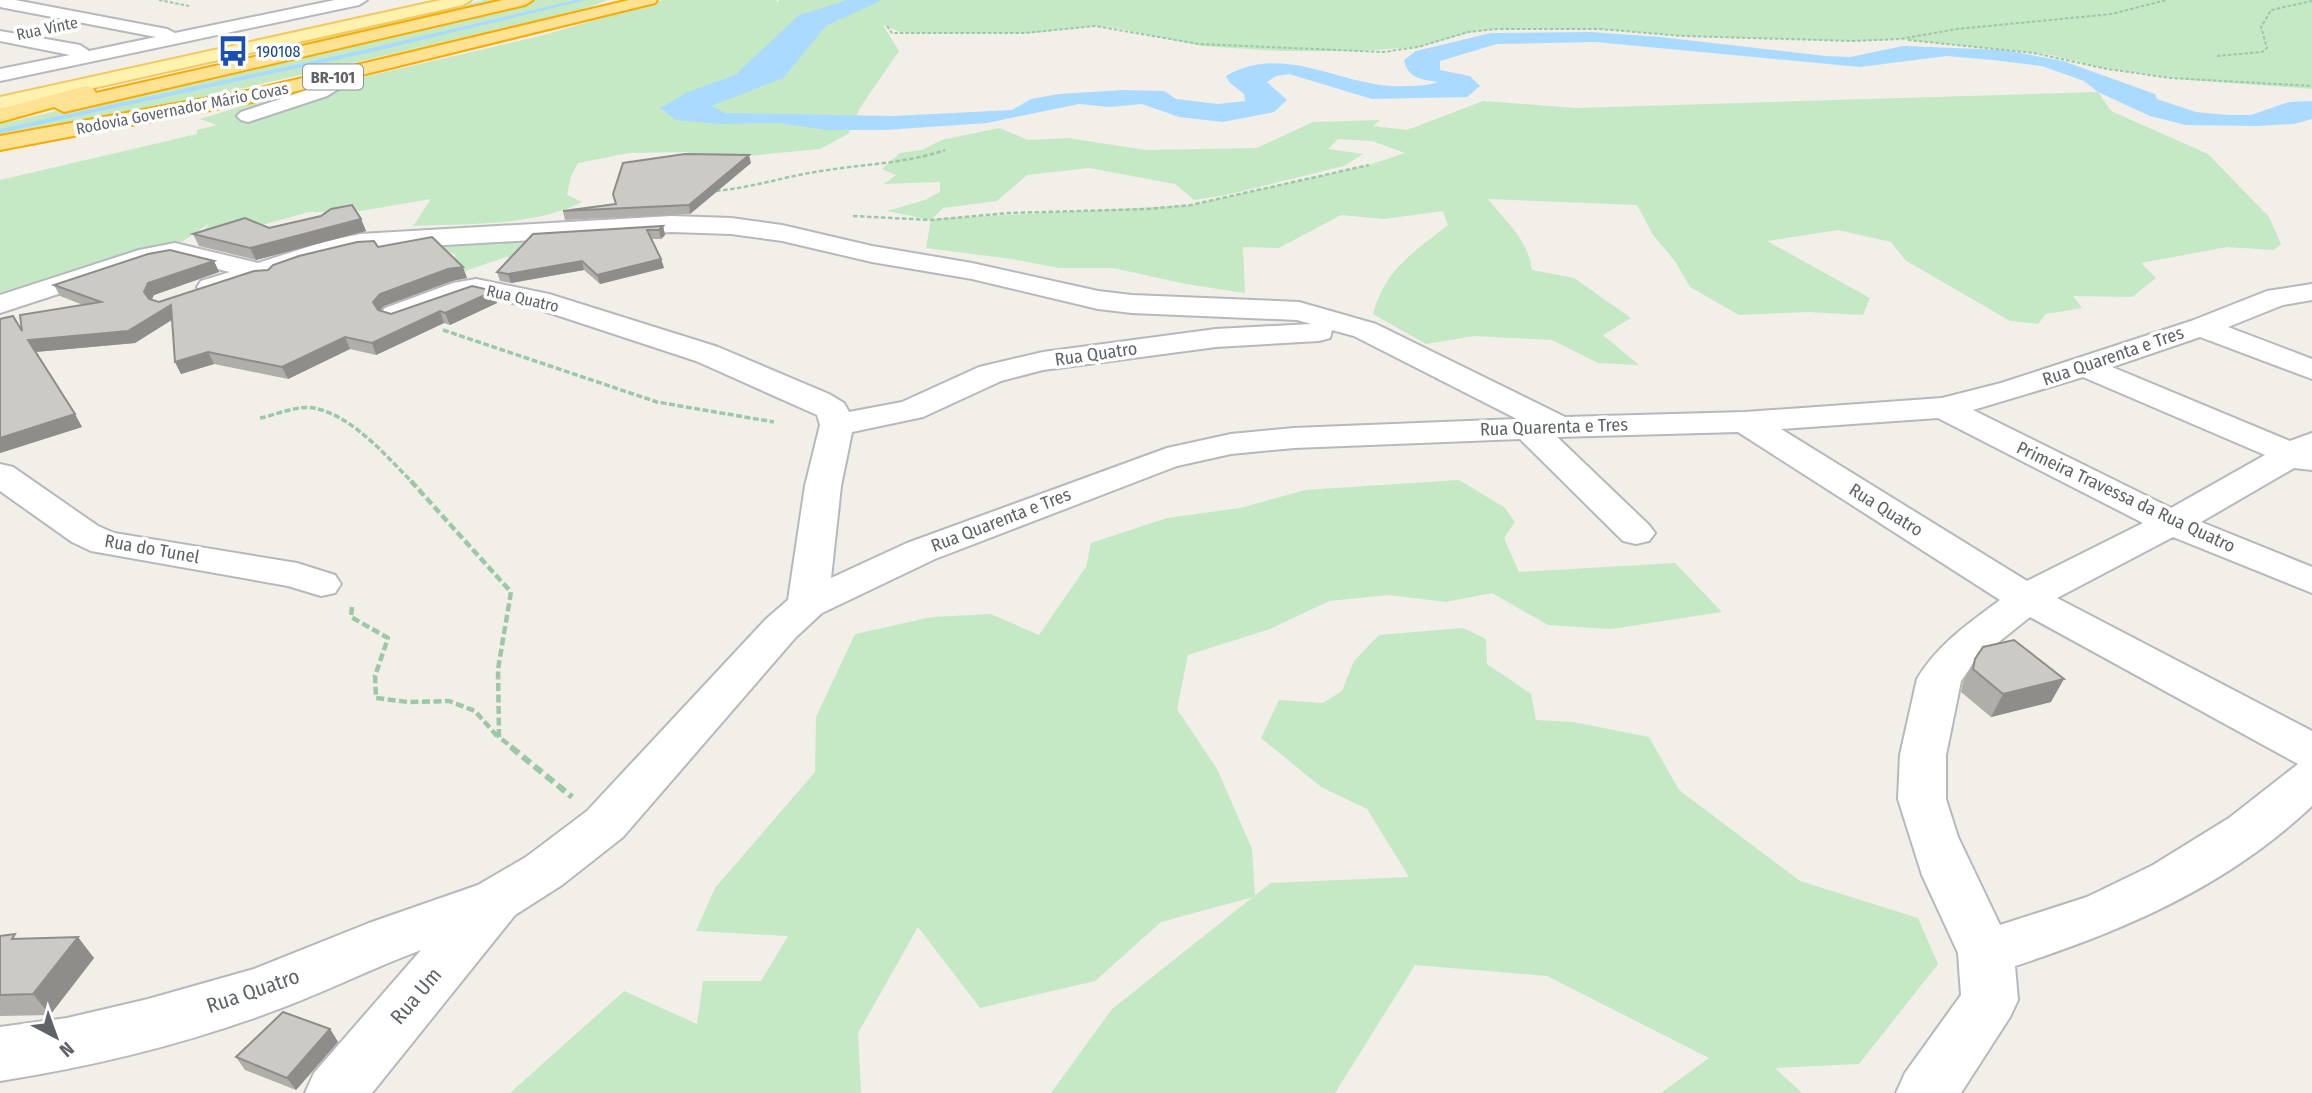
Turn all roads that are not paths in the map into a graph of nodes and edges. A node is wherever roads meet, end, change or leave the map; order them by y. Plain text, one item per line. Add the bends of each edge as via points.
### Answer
1 (32, 0) edge
2 (359, 0) edge
3 (526, 0) edge
4 (619, 0) edge
5 (649, 0) edge
6 (455, 1) edge
7 (97, 2) dead end
8 (4, 4) edge
9 (215, 11) dead end
10 (47, 12) junction
11 (89, 19) junction
12 (175, 19) dead end
13 (261, 20) junction
14 (541, 26) junction
15 (136, 27) junction
16 (2, 37) edge
17 (183, 37) junction
18 (47, 44) junction
19 (100, 55) junction
20 (161, 68) junction
21 (351, 73) joint
22 (0, 75) edge
23 (0, 103) edge
24 (250, 106) junction
25 (0, 118) edge
26 (0, 143) edge
27 (0, 158) edge
28 (264, 273) junction
29 (2312, 292) edge
30 (192, 293) edge
31 (0, 304) edge
32 (395, 314) edge
33 (2201, 327) junction
34 (1365, 330) junction
35 (2084, 366) junction
36 (2312, 370) edge
37 (1942, 408) junction
38 (1745, 422) junction
39 (837, 425) junction
40 (1544, 428) junction
41 (2305, 453) edge
42 (0, 475) edge
43 (2172, 523) junction
44 (1636, 533) dead end
45 (2312, 581) edge
46 (321, 584) road end
47 (2027, 599) junction
48 (808, 604) junction
49 (2312, 751) edge
50 (2312, 777) edge
51 (497, 900) junction
52 (1986, 953) junction
53 (7, 1059) edge
54 (335, 1093) edge
55 (1926, 1093) edge

1 - 8 street
2 - 13 street
3 - 25 highway, Rodovia Governador Mário Covas / BR-101
4 - 14 highway
5 - 14 highway, BR-101
6 - 20 main road
7 - 10 street
8 - 10 street
9 - 13 street
10 - 11 street
10 - 16 street
11 - 15 street
11 - 16 street, Rua Vinte
12 - 15 street
13 - 17 street
14 - 21 highway, BR-101
15 - 17 street
15 - 18 street
16 - 18 street
17 - 19 street
18 - 19 street
19 - 20 street
19 - 22 street
20 - 23 main road
20 - 25 highway
21 - 24 street via 320,92
24 - 26 highway, Rodovia Governador Mário Covas
24 - 27 highway
28 - 30 street
28 - 31 street via 175,251
28 - 34 street via 360,242 672,224 731,226 1018,280 1098,300 1299,311
29 - 33 street, Rua Quarenta e Tres via 2277,297
32 - 39 street, Rua Quatro via 452,292 476,288 539,300 719,359 817,401 832,410
33 - 35 street, Rua Quarenta e Tres
33 - 36 street
34 - 39 street, Rua Quatro via 1216,338 1043,362 990,374 911,410
34 - 40 street
35 - 37 street, Rua Quarenta e Tres
35 - 41 street
37 - 38 street, Rua Quarenta e Tres
37 - 43 street, Primeira Travessa da Rua Quatro
38 - 40 street, Rua Quarenta e Tres
38 - 47 street, Rua Quatro
39 - 48 street via 823,486
40 - 44 street
40 - 48 street, Rua Quarenta e Tres via 1294,438 1231,444 1167,458 921,551
41 - 43 street
42 - 46 street, Rua do Tunel via 104,543 283,572
43 - 45 street, Primeira Travessa da Rua Quatro
43 - 47 street via 2057,579
47 - 49 street, Rua Quatro
47 - 52 street via 1960,651 1939,679 1923,755 1923,799 1933,837
48 - 51 street, Rua Quarenta e Tres via 605,824
50 - 52 street via 2284,806 2132,900
51 - 53 street, Rua Quatro via 261,990 148,1025
51 - 54 street, Rua Um
52 - 55 street via 1990,1000

